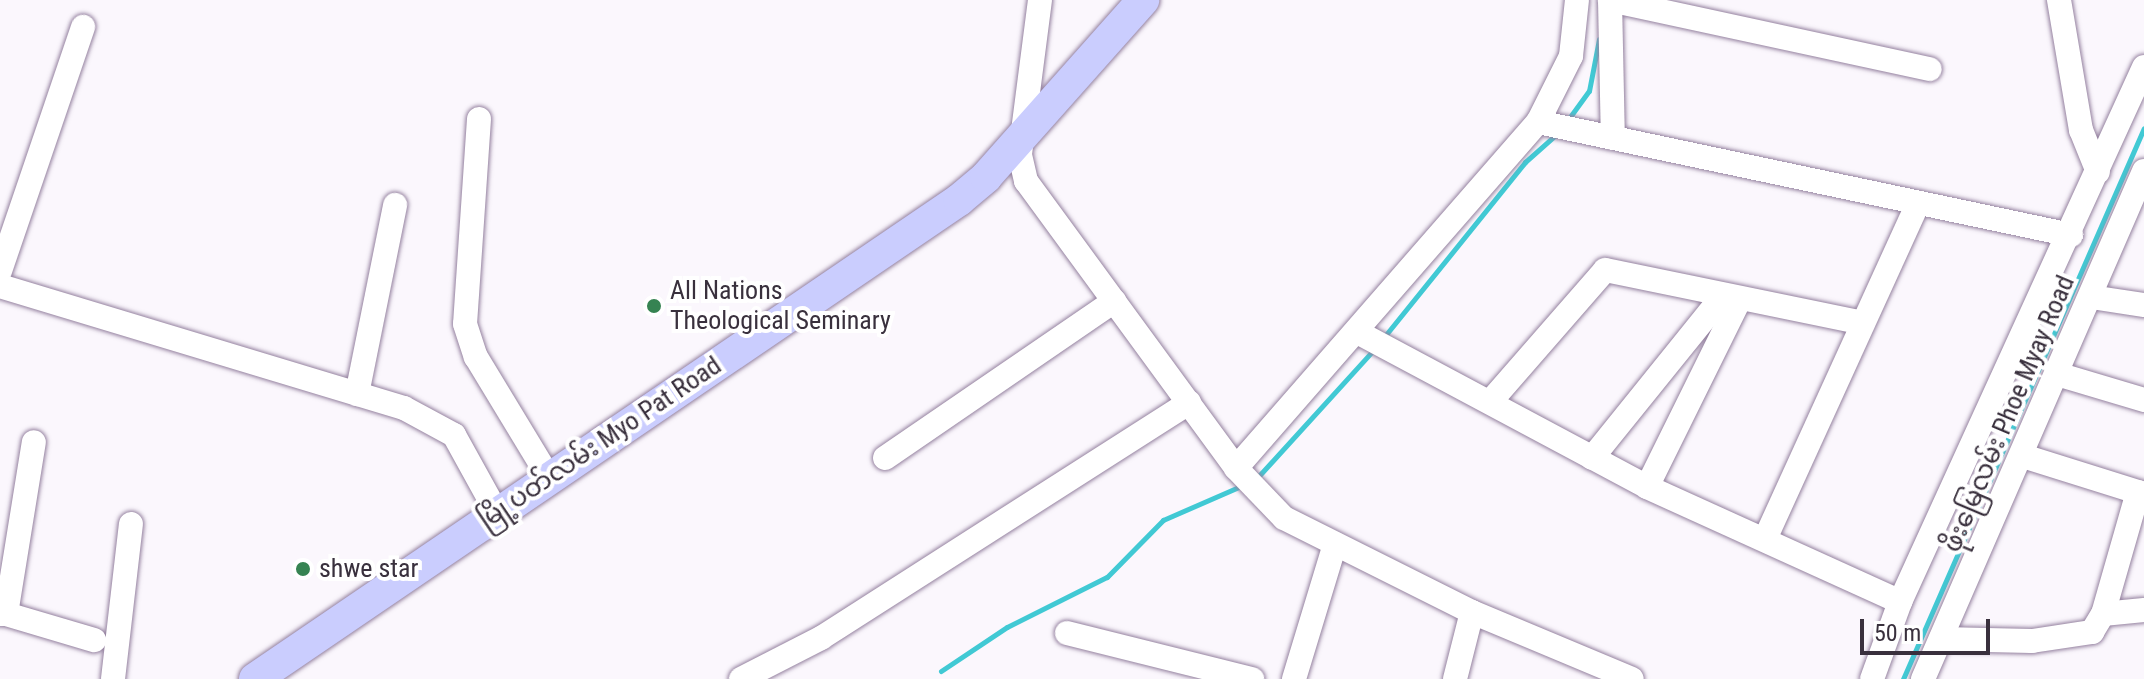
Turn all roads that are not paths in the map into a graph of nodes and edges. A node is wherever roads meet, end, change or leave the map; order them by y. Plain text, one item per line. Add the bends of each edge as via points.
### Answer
1 (1040, 0) edge
2 (1143, 0) edge
3 (1577, 0) edge
4 (1610, 0) edge
5 (2059, 0) edge
6 (83, 27) dead end
7 (2144, 67) edge
8 (1930, 69) dead end
9 (479, 119) dead end
10 (1538, 122) junction
11 (1023, 135) junction
12 (1613, 138) junction
13 (2144, 171) edge
14 (2098, 172) junction
15 (1918, 203) junction
16 (395, 205) dead end
17 (2071, 235) junction
18 (0, 271) edge
19 (0, 286) edge
20 (2091, 297) junction
21 (1731, 299) junction
22 (1114, 301) junction
23 (2144, 305) edge
24 (1863, 323) junction
25 (1359, 333) junction
26 (2057, 374) junction
27 (357, 394) junction
28 (2144, 400) edge
29 (1490, 402) junction
30 (1189, 403) junction
31 (34, 442) dead end
32 (2023, 456) junction
33 (885, 458) dead end
34 (1592, 458) junction
35 (1236, 468) junction
36 (550, 479) junction
37 (1647, 487) junction
38 (2141, 493) edge
39 (497, 513) junction
40 (131, 524) dead end
41 (1765, 539) junction
42 (1335, 544) junction
43 (1900, 602) junction
44 (2144, 610) edge
45 (1472, 612) junction
46 (3, 614) edge
47 (2103, 614) junction
48 (1067, 633) dead end
49 (1941, 639) junction
50 (94, 640) dead end
51 (113, 679) edge
52 (255, 679) edge
53 (741, 679) edge
54 (1252, 679) edge
55 (1294, 679) edge
56 (1455, 679) edge
57 (1632, 679) edge
58 (1872, 679) edge
59 (1923, 679) edge

1 - 11 street
2 - 11 main road, မြို့ပတ်လမ်း Myo Pat Road
3 - 10 street via 1571,56
4 - 8 street
4 - 12 street
5 - 14 street via 2081,130
6 - 18 street
7 - 14 street
9 - 36 street via 465,324 476,357
10 - 12 street
10 - 25 street
11 - 22 street via 1020,155 1026,181
11 - 36 main road, မြို့ပတ်လမ်း Myo Pat Road via 959,200
12 - 15 street
13 - 20 street, ဖိုးမြေလမ်း Phoe Myay Road
14 - 17 street
15 - 17 street
15 - 24 street
16 - 27 street
17 - 43 street
19 - 27 street
20 - 23 street
20 - 26 street, ဖိုးမြေလမ်း Phoe Myay Road
21 - 24 street
21 - 29 street via 1616,272 1598,273
21 - 34 street
21 - 37 street
22 - 30 street
22 - 33 street
24 - 41 street
25 - 29 street
25 - 35 street
26 - 28 street
26 - 32 street, ဖိုးမြေလမ်း Phoe Myay Road
27 - 39 street via 404,408 454,435
29 - 34 street
30 - 35 street
30 - 53 street via 821,638
31 - 46 street
32 - 38 street
32 - 49 street, ဖိုးမြေလမ်း Phoe Myay Road
34 - 37 street
35 - 42 street via 1284,518
36 - 39 main road, မြို့ပတ်လမ်း Myo Pat Road
37 - 41 street
38 - 47 street
39 - 52 main road, မြို့ပတ်လမ်း Myo Pat Road
40 - 51 street
41 - 43 street
42 - 45 street
42 - 55 street
43 - 58 street
44 - 47 street
45 - 56 street
45 - 57 street
46 - 50 street
47 - 49 street via 2092,632 2077,635 2032,641
48 - 54 street
49 - 59 street, ဖိုးမြေလမ်း Phoe Myay Road

